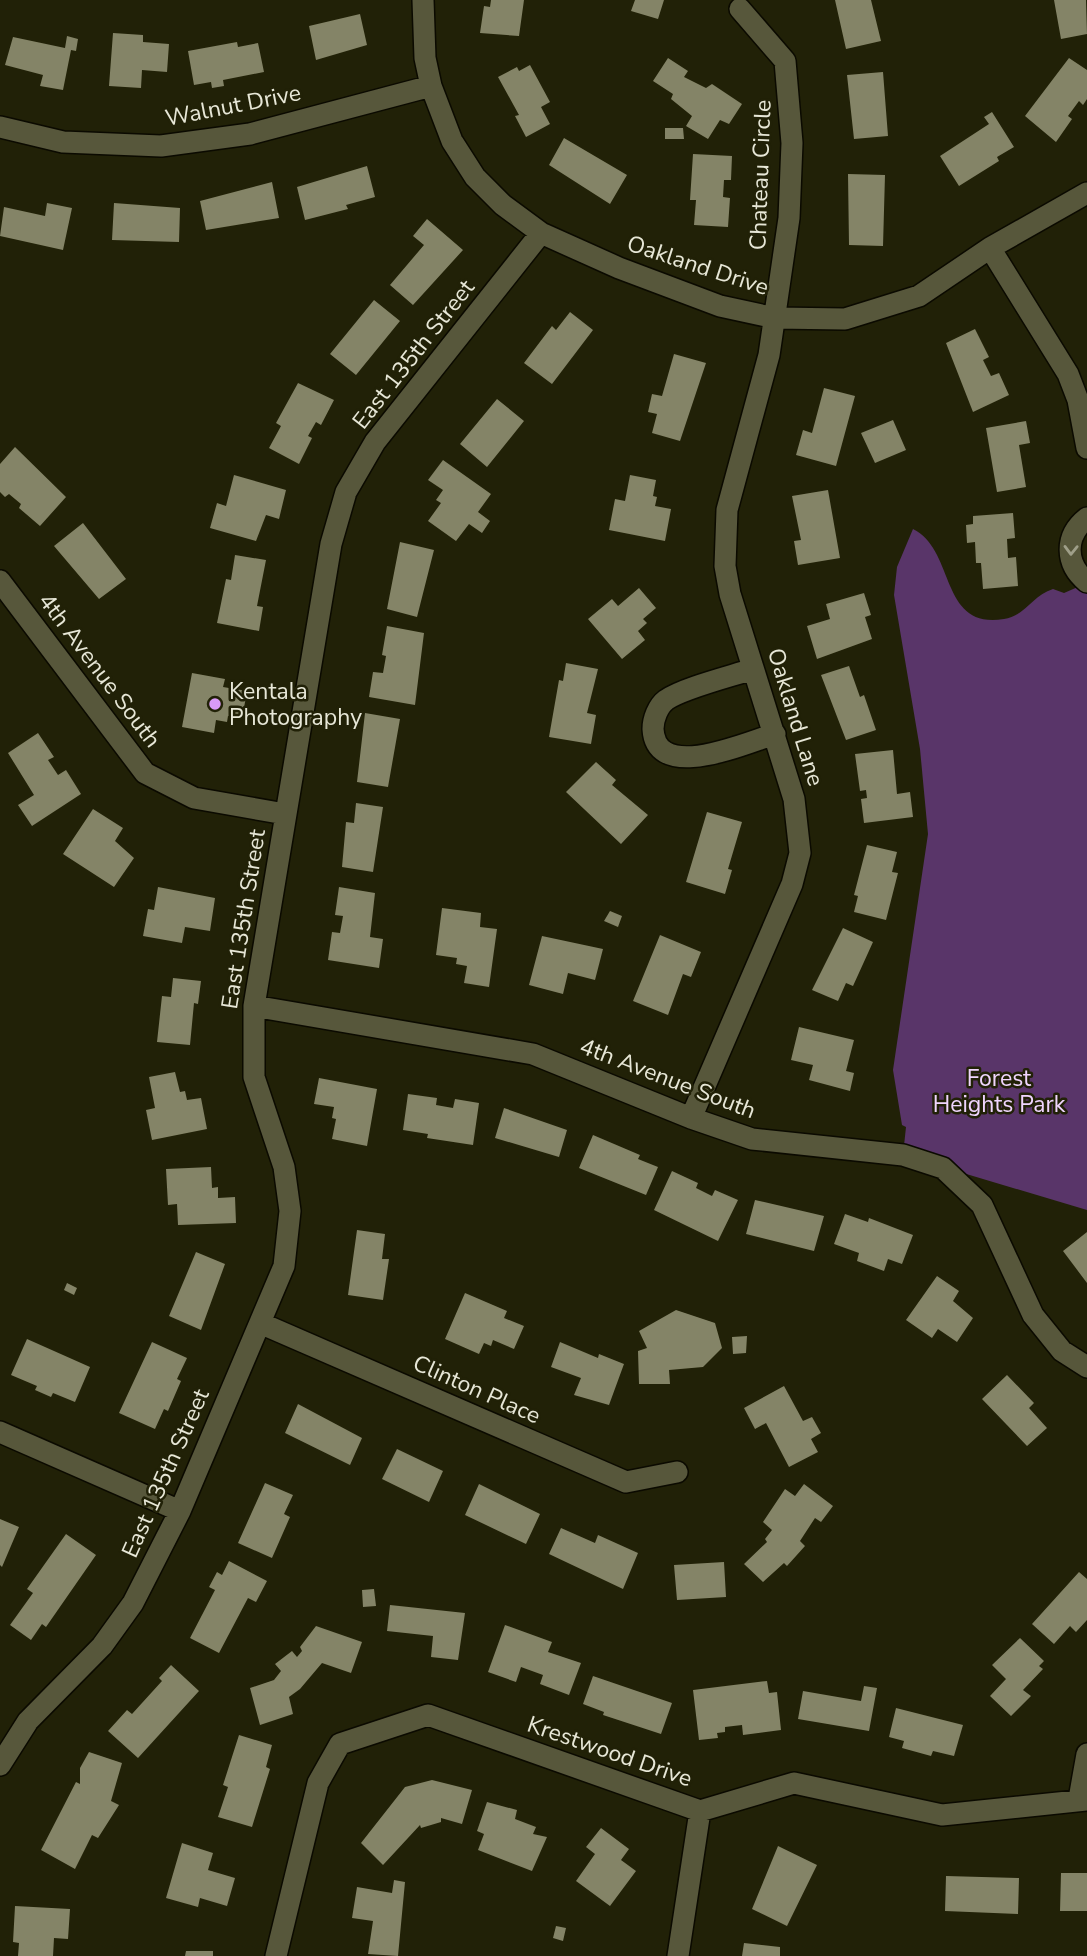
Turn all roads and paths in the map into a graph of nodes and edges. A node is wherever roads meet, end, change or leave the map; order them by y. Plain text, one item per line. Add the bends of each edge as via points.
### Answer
1 (423, 0) edge
2 (740, 9) dead end
3 (431, 86) junction
4 (0, 127) edge
5 (1087, 193) edge
6 (541, 233) junction
7 (990, 248) junction
8 (775, 318) junction
9 (1087, 448) edge
10 (1087, 518) edge
11 (0, 581) edge
12 (1087, 582) edge
13 (753, 669) junction
14 (775, 734) junction
15 (285, 814) junction
16 (254, 1006) junction
17 (691, 1118) junction
18 (260, 1323) junction
19 (1087, 1367) edge
20 (0, 1432) edge
21 (677, 1472) dead end
22 (180, 1511) junction
23 (1087, 1754) edge
24 (0, 1765) edge
25 (1083, 1799) edge
26 (700, 1811) junction
27 (276, 1956) edge
28 (678, 1956) edge

1 - 3 street, Oakland Drive
2 - 8 street, Chateau Circle via 785,61 789,88 789,218
3 - 4 street, Walnut Drive via 250,134 161,146 63,142
3 - 6 street, Oakland Drive via 452,141 475,177
5 - 7 street, Oakland Drive
6 - 8 street, Oakland Drive via 720,306
6 - 15 street, East 135th Street via 375,442 346,492 331,544
7 - 8 street, Oakland Drive via 919,296 845,318
7 - 9 street via 1068,374
8 - 13 street, Oakland Lane via 724,536 730,594
10 -> 12 street via 1073,533 1069,547 1071,563
11 - 15 street, 4th Avenue South via 145,773 194,798
13 - 14 street, Oakland Lane
13 - 14 street via 668,698 653,729 664,751 690,759
14 - 17 street, Oakland Lane via 794,799 800,853 792,884
15 - 16 street, East 135th Street
16 - 17 street, 4th Avenue South via 533,1054
16 - 18 street, East 135th Street via 254,1077 284,1167 290,1211 284,1266
17 - 19 street, 4th Avenue South via 752,1139 903,1155 943,1168 982,1205 1032,1315 1062,1351
18 - 21 street, Clinton Place via 626,1482
18 - 22 street, East 135th Street
20 - 22 street
22 - 24 street, East 135th Street via 133,1603 102,1646 29,1721
23 - 25 street
25 - 26 street, Krestwood Drive via 942,1815 794,1783
26 - 27 street, Krestwood Drive via 428,1715 341,1744 318,1783
26 - 28 street

